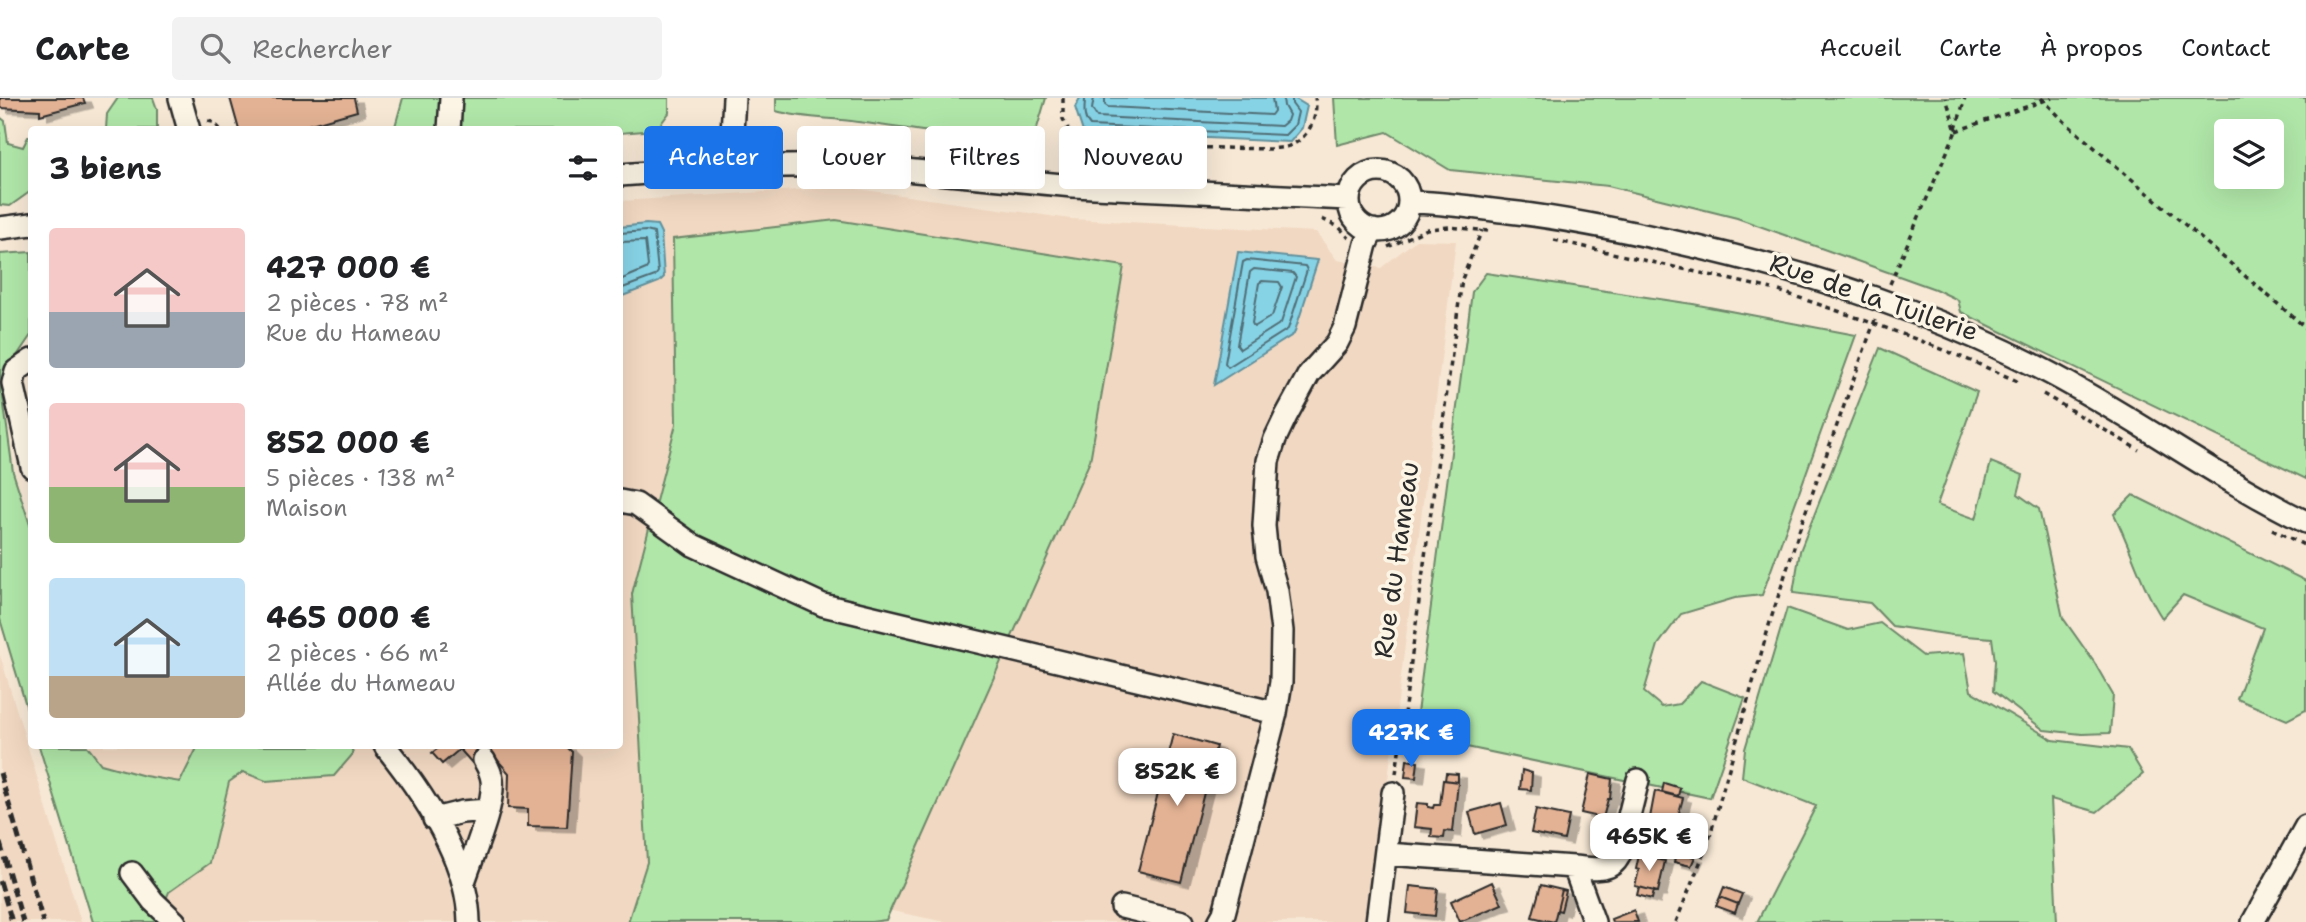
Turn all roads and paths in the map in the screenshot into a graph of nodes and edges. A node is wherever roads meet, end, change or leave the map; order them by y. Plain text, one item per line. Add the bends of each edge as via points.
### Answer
1 (180, 98) edge
2 (452, 98) edge
3 (734, 98) edge
4 (1063, 98) edge
5 (1315, 98) edge
6 (1946, 98) edge
7 (1965, 98) edge
8 (2052, 98) edge
9 (2043, 99) edge
10 (194, 126) edge
11 (217, 126) edge
12 (449, 126) edge
13 (732, 126) edge
14 (1956, 131) junction
15 (783, 166) edge
16 (644, 173) edge
17 (623, 175) edge
18 (1348, 199) junction
19 (1409, 202) junction
20 (1486, 209) junction
21 (1319, 216) dead end
22 (28, 224) edge
23 (0, 228) edge
24 (1373, 230) junction
25 (1482, 230) junction
26 (1494, 232) dead end
27 (1545, 238) dead end
28 (1350, 240) dead end
29 (1386, 248) dead end
30 (1882, 300) junction
31 (1874, 322) junction
32 (2306, 328) edge
33 (28, 363) edge
34 (2020, 383) dead end
35 (2033, 388) dead end
36 (28, 449) edge
37 (2149, 456) dead end
38 (623, 502) edge
39 (2306, 522) edge
40 (2269, 527) dead end
41 (2306, 546) edge
42 (1276, 713) junction
43 (387, 749) edge
44 (484, 760) dead end
45 (1638, 780) dead end
46 (1393, 793) joint
47 (488, 810) junction
48 (434, 819) junction
49 (2306, 826) edge
50 (1386, 855) junction
51 (1574, 867) junction
52 (132, 873) dead end
53 (464, 883) junction
54 (1122, 907) dead end
55 (175, 922) edge
56 (469, 922) edge
57 (1183, 922) edge
58 (1219, 922) edge
59 (1377, 922) edge
60 (1594, 922) edge
61 (1676, 922) edge
62 (2253, 922) edge

1 - 10 street
2 - 12 street
3 - 13 street
4 - 5 path via 1063,120 1076,145 1271,149 1292,146 1312,127
6 - 14 path
7 - 14 path
8 - 9 path
9 - 14 path
9 - 32 path
10 - 11 path via 213,122
14 - 30 path
15 - 18 street via 852,165 1073,186
16 - 17 street
18 - 19 street via 1362,175 1380,170 1398,177
18 - 24 street via 1357,223
19 - 20 street, Rue de la Tuilerie
19 - 24 street via 1398,225
20 - 25 path, Rue du Hameau
20 - 30 street, Rue de la Tuilerie via 1609,227 1740,256
21 - 28 path via 1339,227
22 - 23 street
24 - 42 street via 1345,327 1309,374 1268,461 1264,526 1282,631
25 - 26 path
25 - 29 path via 1427,229
25 - 46 path, Rue du Hameau via 1462,279
27 - 31 path, Rue de la Tuilerie via 1774,289
30 - 31 path
30 - 39 street, Rue de la Tuilerie via 2040,368
31 - 34 path, Rue de la Tuilerie
31 - 61 path via 1802,523 1708,842
33 - 36 street via 16,371 13,383
35 - 37 path
38 - 42 street via 636,504 693,545 823,606
40 - 41 path
42 - 58 street
43 - 48 street
44 - 47 street via 493,784
45 - 51 street via 1615,864 1606,869
46 - 50 street
47 - 48 street
47 - 53 street
48 - 53 street
49 - 62 street
50 - 51 street
50 - 59 street
51 - 60 street
52 - 55 street
53 - 56 street
54 - 57 street

